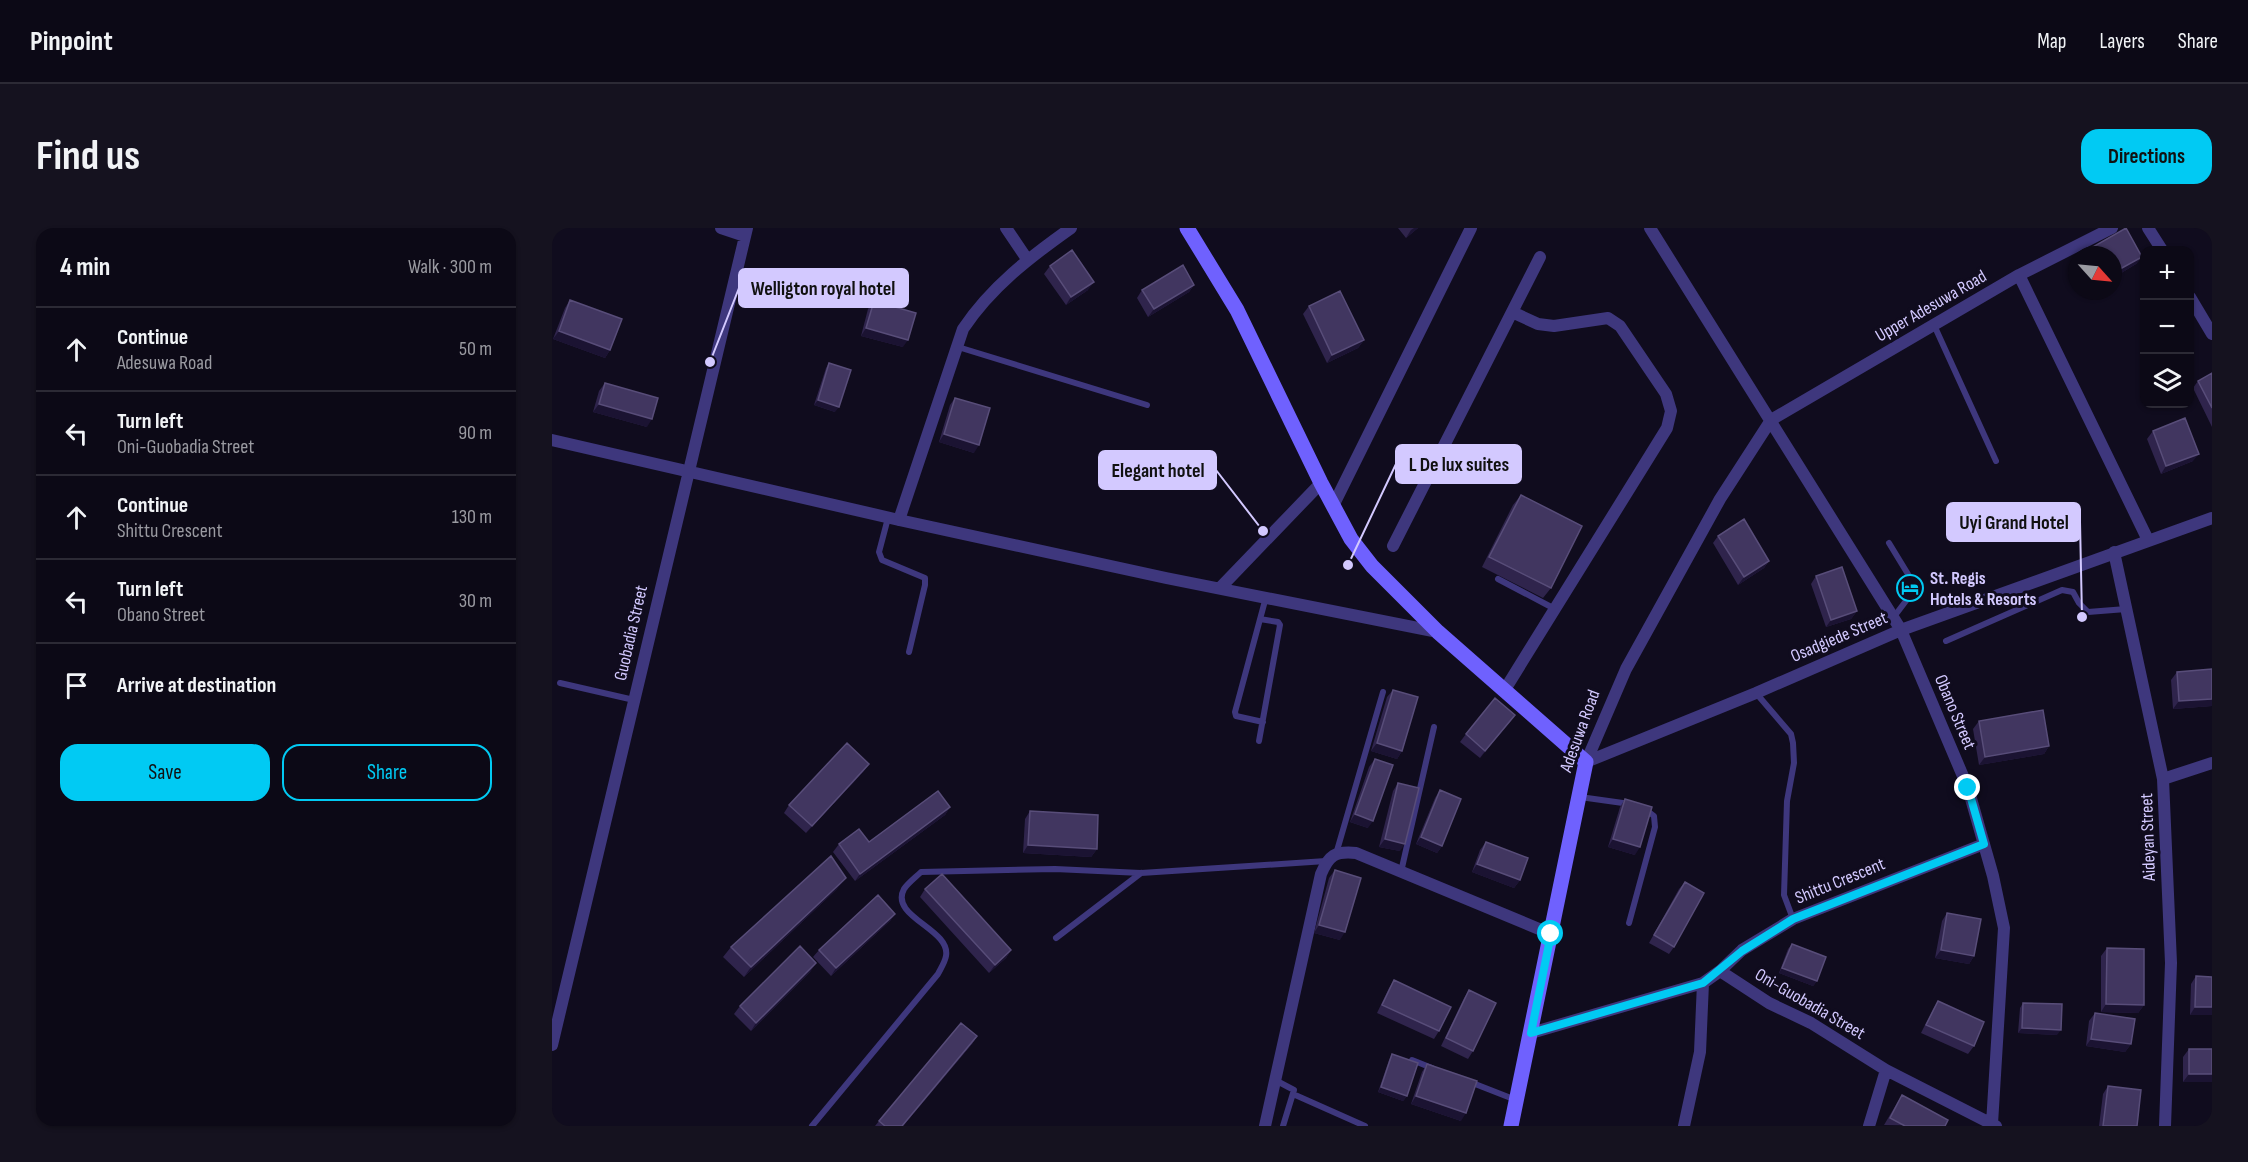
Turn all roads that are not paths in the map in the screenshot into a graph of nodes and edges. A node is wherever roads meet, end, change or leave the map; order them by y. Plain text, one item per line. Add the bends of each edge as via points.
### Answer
1 (722, 228) edge
2 (1006, 228) edge
3 (1071, 228) edge
4 (1187, 228) edge
5 (1471, 228) edge
6 (1650, 228) edge
7 (2112, 228) edge
8 (2148, 228) edge
9 (746, 232) edge
10 (2159, 246) edge
11 (1540, 258) dead end
12 (1026, 259) junction
13 (2019, 275) junction
14 (2192, 300) edge
15 (1512, 312) junction
16 (1934, 325) junction
17 (2212, 334) edge
18 (958, 347) junction
19 (1147, 405) dead end
20 (1771, 420) junction
21 (552, 440) edge
22 (1996, 461) dead end
23 (689, 470) junction
24 (1321, 483) junction
25 (1333, 506) junction
26 (894, 518) junction
27 (2212, 518) edge
28 (2148, 540) junction
29 (1888, 543) dead end
30 (1393, 546) dead end
31 (2114, 552) junction
32 (1498, 579) dead end
33 (1220, 588) junction
34 (1266, 597) junction
35 (1555, 609) junction
36 (2127, 609) junction
37 (1893, 618) junction
38 (1260, 619) junction
39 (1901, 630) junction
40 (1438, 632) junction
41 (1946, 641) dead end
42 (909, 652) dead end
43 (560, 683) dead end
44 (1383, 692) dead end
45 (1504, 692) junction
46 (1756, 693) junction
47 (634, 700) junction
48 (1263, 722) junction
49 (1434, 728) dead end
50 (1259, 741) dead end
51 (1586, 762) junction
52 (2212, 763) edge
53 (2163, 779) junction
54 (1579, 797) junction
55 (1984, 844) junction
56 (1332, 857) junction
57 (1401, 872) junction
58 (1141, 873) junction
59 (1793, 919) junction
60 (1629, 923) dead end
61 (1551, 934) junction
62 (1056, 938) dead end
63 (1720, 971) junction
64 (1703, 983) junction
65 (1531, 1033) junction
66 (552, 1046) edge
67 (1412, 1060) edge
68 (1886, 1070) junction
69 (1443, 1072) edge
70 (1275, 1080) junction
71 (1464, 1080) edge
72 (1293, 1094) junction
73 (1517, 1100) junction
74 (1994, 1125) edge
75 (812, 1126) edge
76 (1265, 1126) edge
77 (1283, 1126) edge
78 (1365, 1126) edge
79 (1511, 1126) edge
80 (1684, 1126) edge
81 (1869, 1126) edge
82 (2166, 1126) edge

1 - 9 street
2 - 12 street
3 - 12 street
4 - 24 street via 1237,310
5 - 25 street
6 - 20 street, Obano Street
7 - 13 street, Upper Adesuwa Road
8 - 10 street
9 - 23 street, Guobadia Street
11 - 15 street
12 - 18 street via 973,313
13 - 16 street, Upper Adesuwa Road
13 - 28 street
14 - 17 street
15 - 30 street
15 - 35 street via 1538,324 1554,326 1608,318 1620,326 1666,394 1671,411 1667,428
16 - 20 street, Upper Adesuwa Road
16 - 22 lane
18 - 19 lane
18 - 26 street
20 - 37 street, Obano Street
20 - 51 street, Adesuwa Road via 1720,499 1637,648
21 - 23 street
23 - 26 street
23 - 47 street, Guobadia Street
24 - 25 street
24 - 33 street
25 - 40 street via 1372,566
26 - 33 street
26 - 42 lane via 879,552 882,560 925,578
27 - 28 street, Osadgiede Street
28 - 31 street, Osadgiede Street
29 - 37 lane via 1915,589
31 - 36 street, Aideyan Street
31 - 39 street, Osadgiede Street
32 - 35 lane
33 - 34 street
34 - 38 lane
34 - 40 street
35 - 45 street
36 - 41 lane via 2088,612 2073,592 2062,590
36 - 53 street, Aideyan Street
37 - 39 street, Obano Street
38 - 48 lane via 1280,625
38 - 48 lane via 1235,712 1241,718
39 - 46 street, Osadgiede Street
39 - 55 street, Obano Street via 1968,788
40 - 45 street
43 - 47 lane
44 - 56 lane
45 - 51 street
46 - 51 street, Osadgiede Street
46 - 59 lane via 1791,734 1793,743 1794,763 1786,801 1784,896
47 - 66 street, Guobadia Street
48 - 50 lane
49 - 57 lane
51 - 54 street, Adesuwa Road
52 - 53 street
53 - 82 street, Aideyan Street via 2171,963
54 - 60 lane via 1638,805 1654,816 1655,827
54 - 61 street, Adesuwa Road
55 - 59 street, Shittu Crescent
55 - 74 street, Obano Street via 2004,928
56 - 57 street via 1356,853
56 - 58 lane
56 - 70 street via 1321,874
57 - 61 street
58 - 62 lane
58 - 75 lane via 1055,869 921,872 904,889 904,908 934,932 946,949 946,958 938,974
59 - 63 street, Shittu Crescent via 1742,951
61 - 65 street, Adesuwa Road
63 - 64 street
63 - 68 street, Oni-Guobadia Street
64 - 65 street
64 - 80 street via 1700,1052
65 - 73 street, Adesuwa Road
67 - 69 lane
68 - 74 street, Oni-Guobadia Street
68 - 81 street
70 - 72 lane via 1294,1090
70 - 76 street
71 - 73 lane
72 - 77 lane
72 - 78 lane
73 - 79 street, Adesuwa Road

